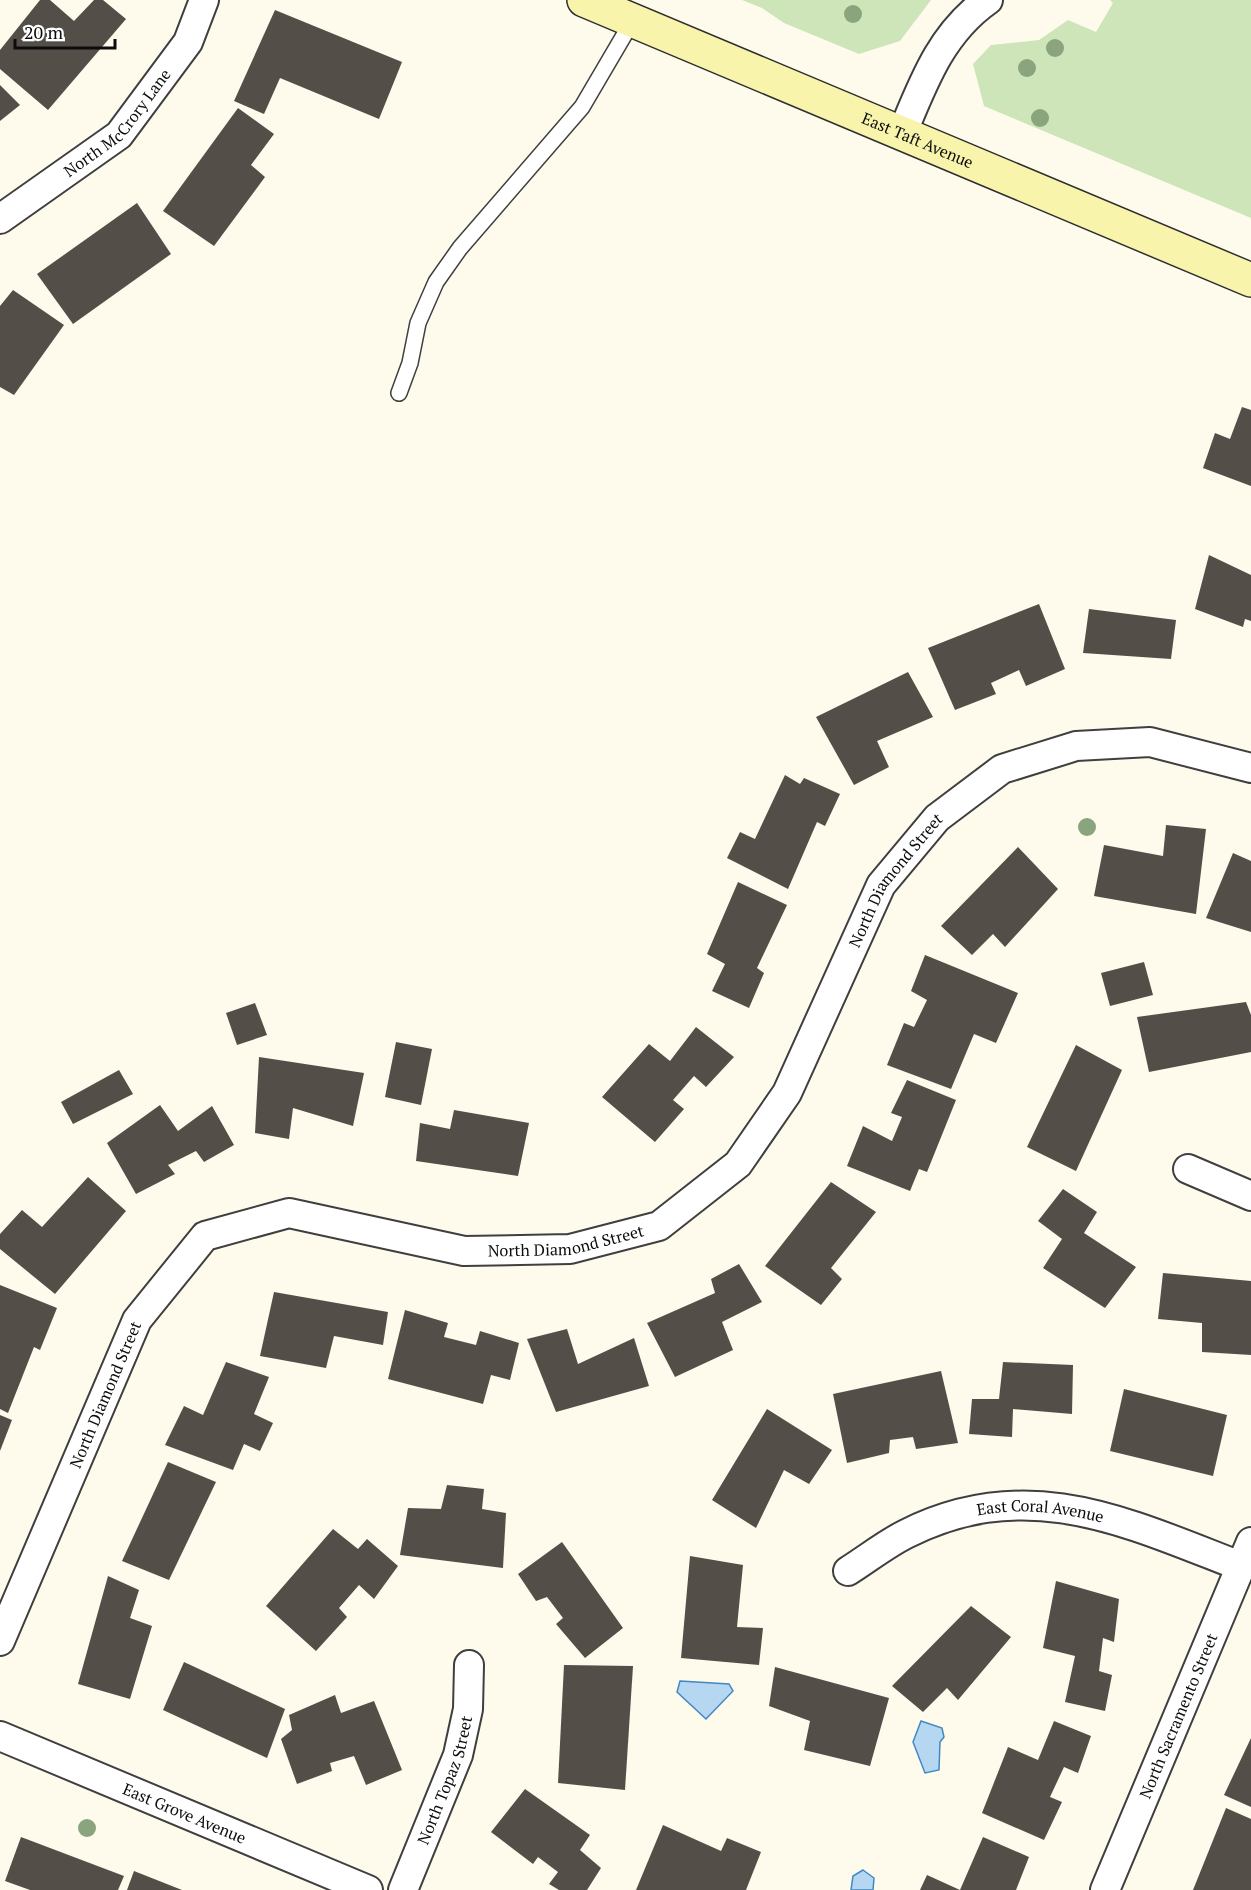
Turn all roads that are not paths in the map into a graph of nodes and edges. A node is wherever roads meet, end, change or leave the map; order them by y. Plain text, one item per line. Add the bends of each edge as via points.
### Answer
1 (204, 0) edge
2 (584, 0) edge
3 (988, 0) edge
4 (633, 20) junction
5 (902, 134) junction
6 (0, 219) edge
7 (1251, 280) edge
8 (399, 393) dead end
9 (1251, 768) edge
10 (1188, 1169) dead end
11 (1251, 1196) edge
12 (1246, 1554) edge
13 (848, 1571) dead end
14 (0, 1641) edge
15 (469, 1665) dead end
16 (0, 1736) edge
17 (368, 1890) edge
18 (403, 1890) edge
19 (1105, 1890) edge

1 - 6 street, North McCrory Lane via 188,42 119,135
2 - 4 main road, East Taft Avenue
3 - 5 street via 948,38
4 - 5 main road, East Taft Avenue
4 - 8 lane via 582,107 460,248 436,282 418,323
5 - 7 main road, East Taft Avenue
9 - 14 street, North Diamond Street via 1150,742 1076,746 1002,769 937,818 881,885 787,1093 738,1164 659,1226 570,1249 464,1251 290,1213 205,1236 137,1320
10 - 11 street
12 - 13 street, East Coral Avenue via 1114,1518 1049,1506 1000,1506 960,1514 906,1534
12 - 19 street, North Sacramento Street
15 - 18 street, North Topaz Street via 468,1709 458,1755
16 - 17 street, East Grove Avenue

